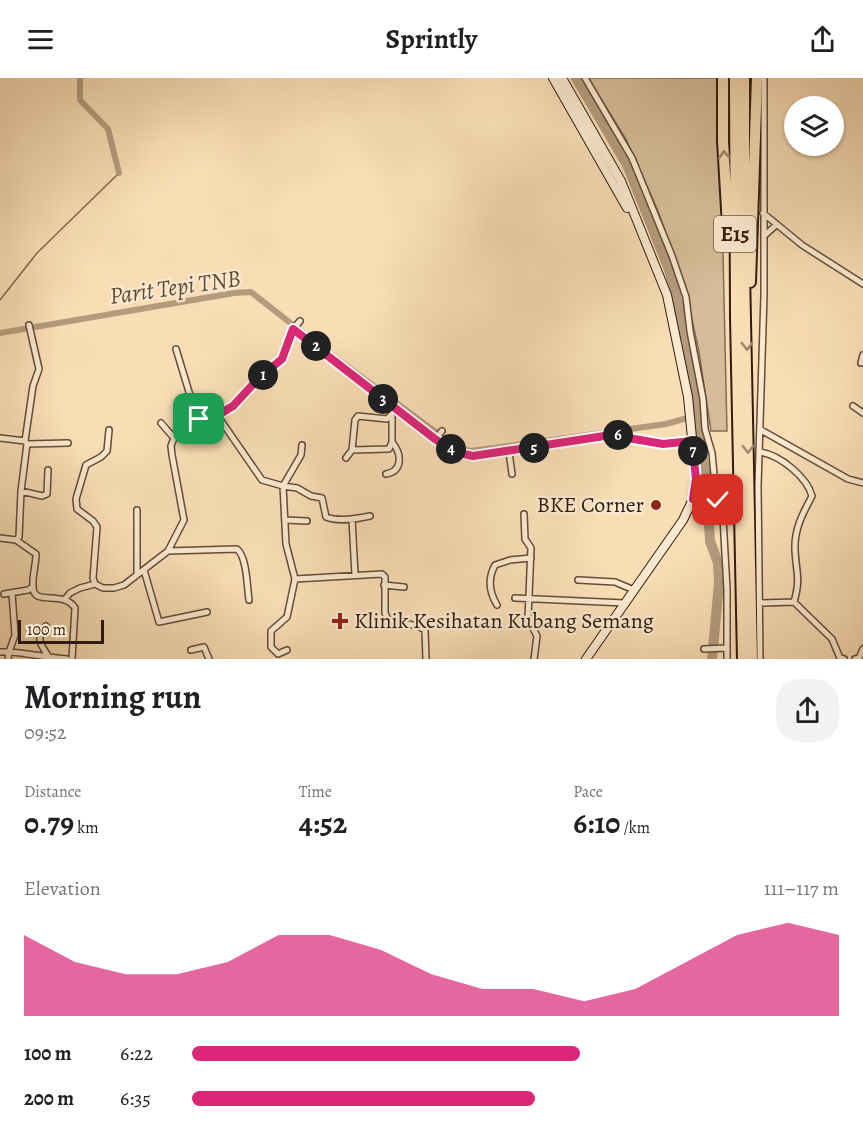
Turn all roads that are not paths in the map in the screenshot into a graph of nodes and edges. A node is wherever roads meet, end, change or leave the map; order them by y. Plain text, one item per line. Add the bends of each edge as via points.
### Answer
1 (553, 78) edge
2 (562, 78) edge
3 (585, 78) edge
4 (735, 78) edge
5 (744, 78) edge
6 (764, 78) edge
7 (723, 83) edge
8 (757, 83) edge
9 (763, 213) junction
10 (776, 225) junction
11 (764, 236) junction
12 (648, 246) junction
13 (863, 284) edge
14 (741, 318) junction
15 (29, 326) dead end
16 (176, 349) dead end
17 (863, 355) edge
18 (861, 363) dead end
19 (742, 391) junction
20 (854, 406) dead end
21 (396, 410) junction
22 (863, 413) edge
23 (217, 415) junction
24 (392, 416) junction
25 (161, 423) dead end
26 (203, 424) junction
27 (109, 430) dead end
28 (761, 430) junction
29 (441, 432) dead end
30 (0, 438) edge
31 (174, 438) junction
32 (436, 439) junction
33 (692, 441) junction
34 (26, 442) junction
35 (68, 442) dead end
36 (392, 442) junction
37 (302, 445) dead end
38 (352, 450) junction
39 (509, 452) junction
40 (760, 452) junction
41 (346, 458) dead end
42 (48, 470) dead end
43 (386, 474) dead end
44 (512, 474) dead end
45 (863, 483) edge
46 (283, 486) junction
47 (21, 491) junction
48 (696, 500) junction
49 (720, 500) junction
50 (137, 510) dead end
51 (525, 514) dead end
52 (370, 516) dead end
53 (285, 519) junction
54 (352, 519) junction
55 (307, 522) dead end
56 (0, 538) edge
57 (16, 540) junction
58 (168, 551) junction
59 (531, 558) junction
60 (144, 570) junction
61 (137, 575) junction
62 (355, 575) junction
63 (295, 579) junction
64 (578, 580) dead end
65 (95, 584) junction
66 (384, 585) junction
67 (33, 587) junction
68 (404, 587) dead end
69 (634, 590) junction
70 (12, 593) junction
71 (4, 594) dead end
72 (515, 598) dead end
73 (529, 598) junction
74 (65, 599) junction
75 (249, 600) dead end
76 (794, 602) junction
77 (624, 603) junction
78 (759, 603) junction
79 (497, 605) dead end
80 (207, 612) dead end
81 (46, 626) dead end
82 (723, 648) junction
83 (705, 649) dead end
84 (863, 649) edge
85 (191, 650) dead end
86 (287, 650) dead end
87 (0, 652) edge
88 (9, 652) junction
89 (278, 656) edge
90 (8, 659) edge
91 (50, 659) edge
92 (67, 659) edge
93 (72, 659) edge
94 (209, 659) edge
95 (426, 659) edge
96 (534, 659) edge
97 (586, 659) edge
98 (727, 659) edge
99 (743, 659) edge
100 (752, 659) edge
101 (760, 659) edge
102 (844, 659) edge
103 (855, 659) edge

1 - 12 main road
2 - 12 main road via 621,181
3 - 49 street via 632,158 683,288
4 - 14 highway, E15
5 - 14 highway, E15
6 - 9 street
14 -> 7 highway via 729,263
8 - 14 highway via 752,263
9 - 10 street
9 - 11 street
10 - 11 street
10 - 13 street
11 - 28 street
12 - 33 main road via 667,295 688,397
14 - 19 highway, E15
15 - 34 street via 39,369
16 - 26 street via 196,415
17 - 18 street
19 - 99 highway, E15
19 -> 100 highway, E15
20 - 22 street
21 - 23 street via 296,325 282,359 233,406
21 - 24 street
21 - 32 street
23 - 26 street
23 - 46 street via 262,480
24 - 36 street
24 - 38 street via 358,416
25 - 31 street
26 - 31 street
27 - 65 street via 107,451 86,465 76,499 77,509 97,527
28 - 40 street
28 - 45 street via 848,479
29 - 32 street
30 - 34 street
31 - 58 street via 172,455 184,520
32 - 39 street via 454,452 473,456
33 - 39 street via 663,444 611,435
33 - 48 main road
34 - 35 street
34 - 47 street
36 - 38 street via 389,449
36 - 43 street via 399,452 398,468
37 - 46 street via 301,455
38 - 41 street
39 - 44 street
40 - 76 street via 772,454 788,465 806,481 812,496 803,511 796,538 799,577
40 - 78 street
42 - 47 street via 47,494
46 - 53 street
46 - 54 street via 322,498 326,517
47 - 57 street
48 - 49 street
48 - 69 main road
49 - 82 street via 727,589
50 - 61 street
51 - 59 street via 525,539 531,548
52 - 54 street
53 - 55 street
53 - 63 street via 286,544
54 - 62 street
56 - 57 street
57 - 67 street via 36,554
58 - 60 street
58 - 75 street via 237,549 244,563
59 - 73 street
59 - 79 street via 495,565 491,591
60 - 61 street
60 - 80 street via 159,622
61 - 65 street via 114,588
62 - 63 street
62 - 66 street via 382,574
63 - 89 street via 287,617 271,631 271,647
64 - 69 street via 619,583
65 - 74 street via 75,590
66 - 68 street
66 - 95 street via 388,620 425,630
67 - 70 street
67 - 74 street via 39,598
69 - 77 main road
70 - 71 street
70 - 88 street via 15,635
72 - 73 street
73 - 77 street
73 - 96 street via 528,621 537,636
74 - 93 street via 75,608
76 - 78 street
76 - 102 street via 832,639
77 - 97 main road
78 - 101 street
81 - 91 street via 39,638
82 - 83 street
82 - 98 street
84 - 103 street
85 - 94 street via 204,646
86 - 89 street
87 - 88 street
88 - 90 street
88 - 91 street
91 - 92 street

